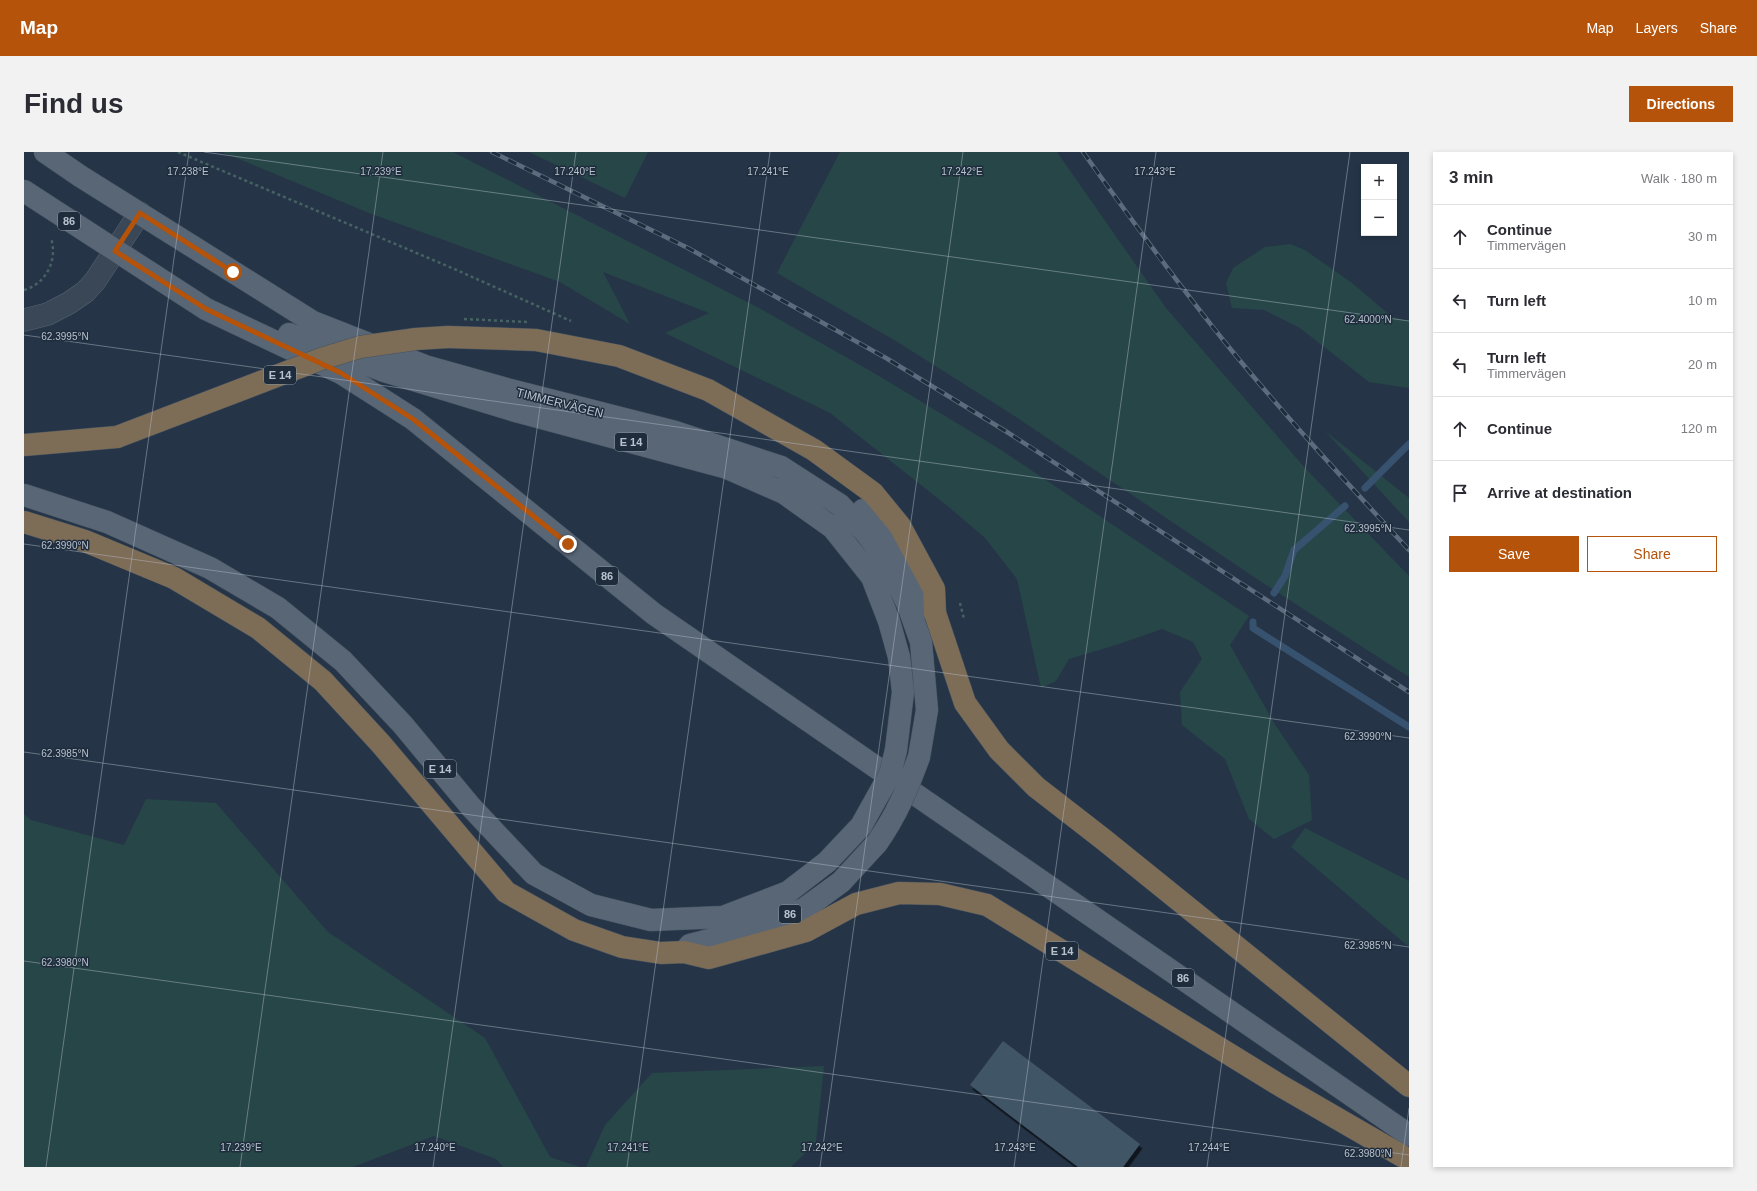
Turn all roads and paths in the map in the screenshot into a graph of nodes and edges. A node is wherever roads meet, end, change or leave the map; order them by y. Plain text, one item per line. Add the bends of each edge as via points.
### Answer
1 (45, 152) edge
2 (24, 191) edge
3 (140, 213) junction
4 (50, 236) dead end
5 (115, 251) junction
6 (24, 290) edge
7 (192, 299) junction
8 (24, 320) edge
9 (24, 445) edge
10 (781, 467) junction
11 (24, 495) edge
12 (24, 522) edge
13 (935, 613) junction
14 (684, 952) junction
15 (1409, 1086) edge
16 (1409, 1135) edge
17 (1409, 1160) edge

1 - 3 main road, TIMMERVÄGEN / 86
2 - 5 main road, TIMMERVÄGEN / 86
3 - 5 street
3 - 10 main road, TIMMERVÄGEN / 86 via 313,322 425,366 675,432
4 - 6 path via 52,265 43,278 31,288
5 - 7 main road, TIMMERVÄGEN / 86
5 - 8 street via 85,292 48,314
7 - 11 main road, TIMMERVÄGEN / E 14, bridge via 201,300 384,371 519,412 727,468 784,493 833,528 872,577 889,621 899,657 903,692 896,750 890,774 860,826 827,862 788,892 723,917 651,920 591,905 534,874 471,807 403,725 343,661 278,608 204,565 107,522
7 - 16 main road, 86 via 206,309 341,373 413,419 654,614
9 - 13 highway, E 14, bridge via 117,437 321,359 360,347 448,337 536,340 619,356 715,393 814,450 873,493 900,526 934,588
10 - 13 main road, 86 via 819,474 856,503 887,534 927,605
10 - 14 main road, TIMMERVÄGEN / 86, bridge via 840,505 868,534 887,562 908,605 921,642 927,710 919,758 894,819 878,843 841,882 804,909 753,929 690,945
12 - 14 highway, E 14 via 84,541 174,578 258,628 323,681 381,744 506,892 574,930 622,948 661,953
13 - 15 highway, E 14 via 965,703 999,750 1036,787
14 - 17 highway, E 14 via 709,958 717,956 806,931 856,904 899,893 940,894 987,905 1281,1086

